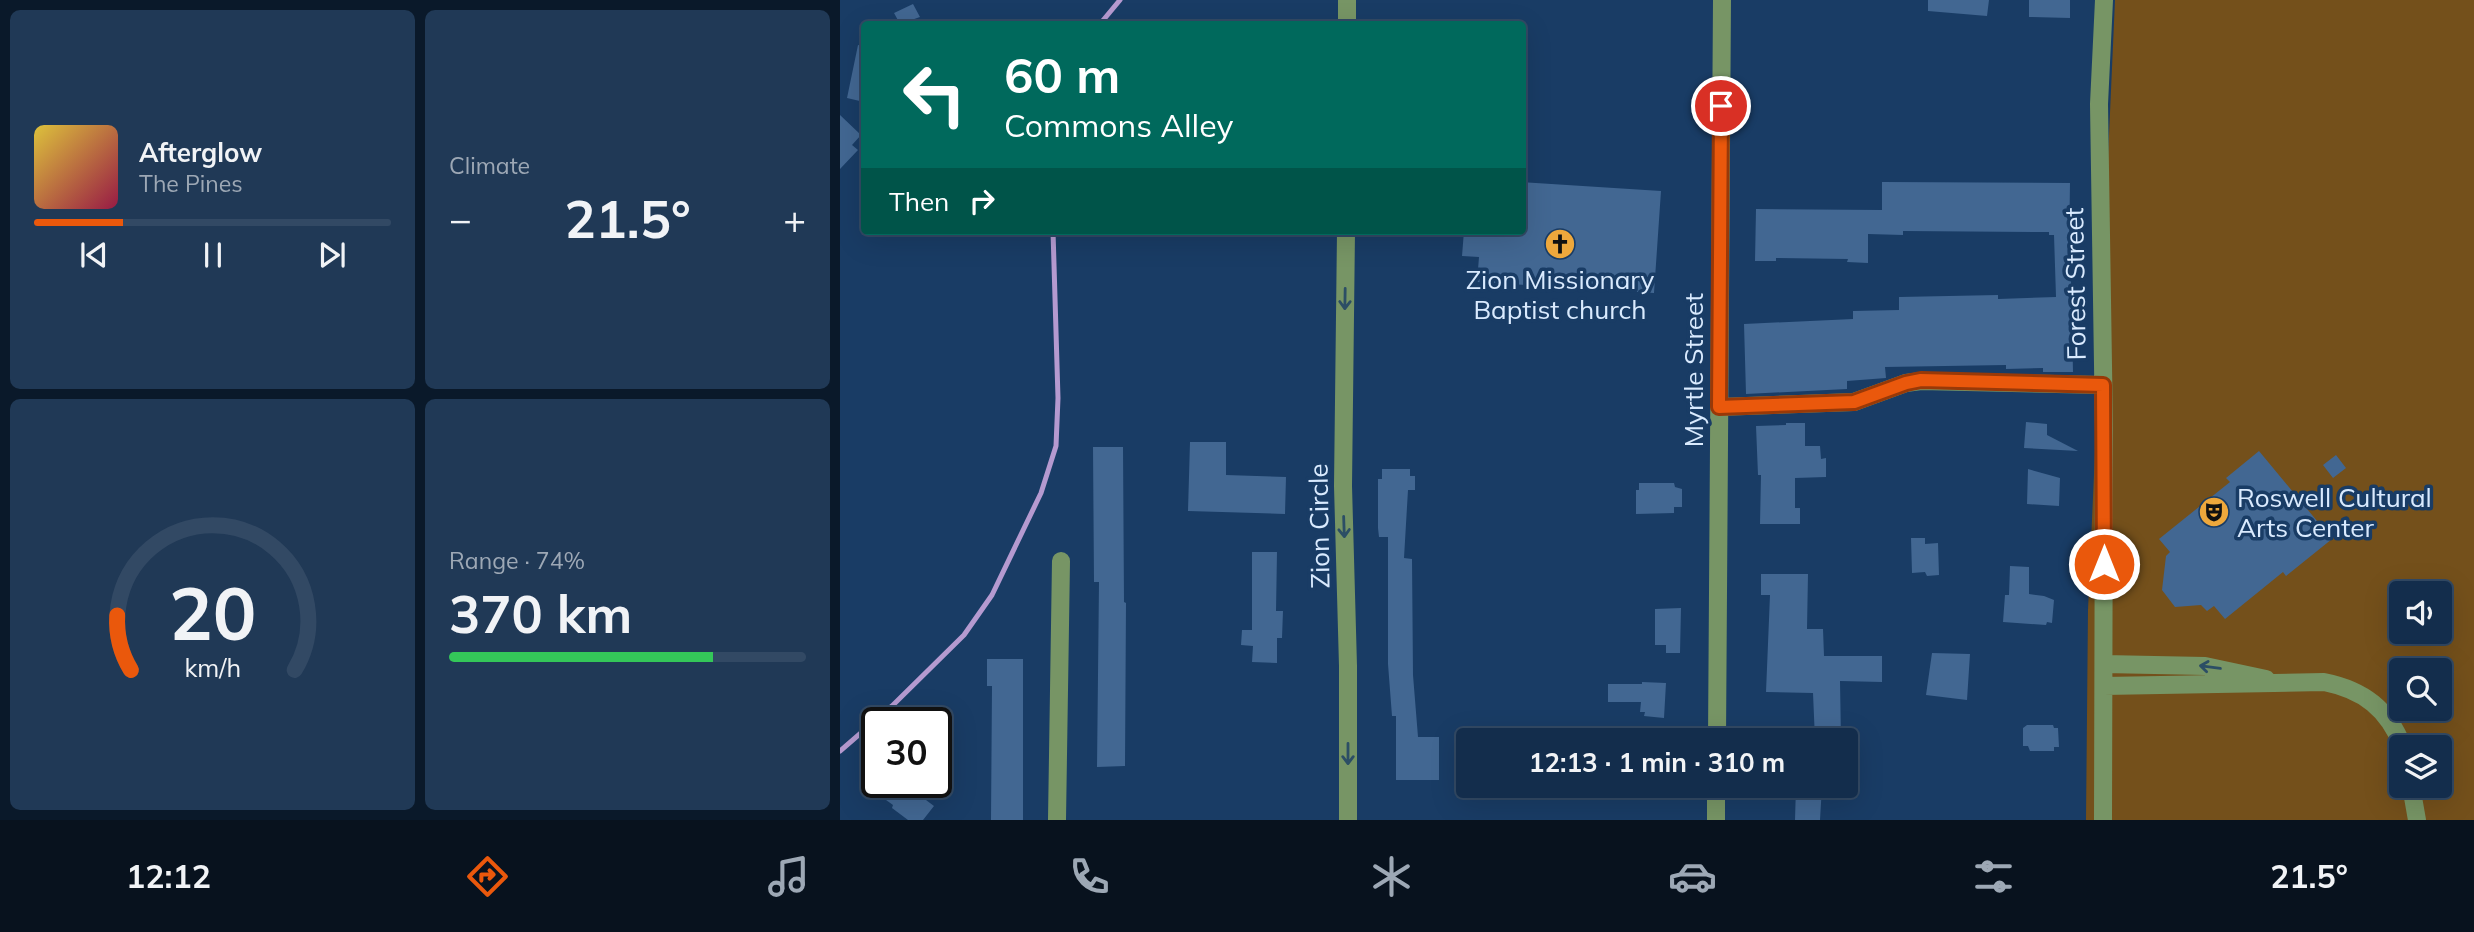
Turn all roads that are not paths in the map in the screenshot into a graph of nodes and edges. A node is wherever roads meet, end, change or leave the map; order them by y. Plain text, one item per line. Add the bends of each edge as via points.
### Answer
1 (1347, 0) edge
2 (1722, 0) edge
3 (2104, 0) edge
4 (1347, 21) edge
5 (1346, 235) edge
6 (2103, 385) junction
7 (1719, 407) junction
8 (1061, 561) dead end
9 (2104, 664) junction
10 (2276, 681) junction
11 (2104, 686) junction
12 (1717, 728) edge
13 (2396, 735) edge
14 (1716, 798) edge
15 (2413, 798) edge
16 (1057, 820) edge
17 (1348, 820) edge
18 (1716, 820) edge
19 (2103, 820) edge
20 (2417, 820) edge

1 - 4 street
2 - 7 street, Myrtle Street
3 - 6 street, Forest Street via 2099,104
5 -> 17 street, Zion Circle via 1343,486
6 - 7 street via 1921,380 1854,402
6 - 9 street, Forest Street
7 - 12 street, Myrtle Street
8 - 16 street
10 -> 9 street via 2205,666
9 - 11 street, Forest Street
10 - 11 street
10 - 13 street via 2324,682 2357,692 2387,718
11 - 19 street, Forest Street
14 - 18 street
15 - 20 street

